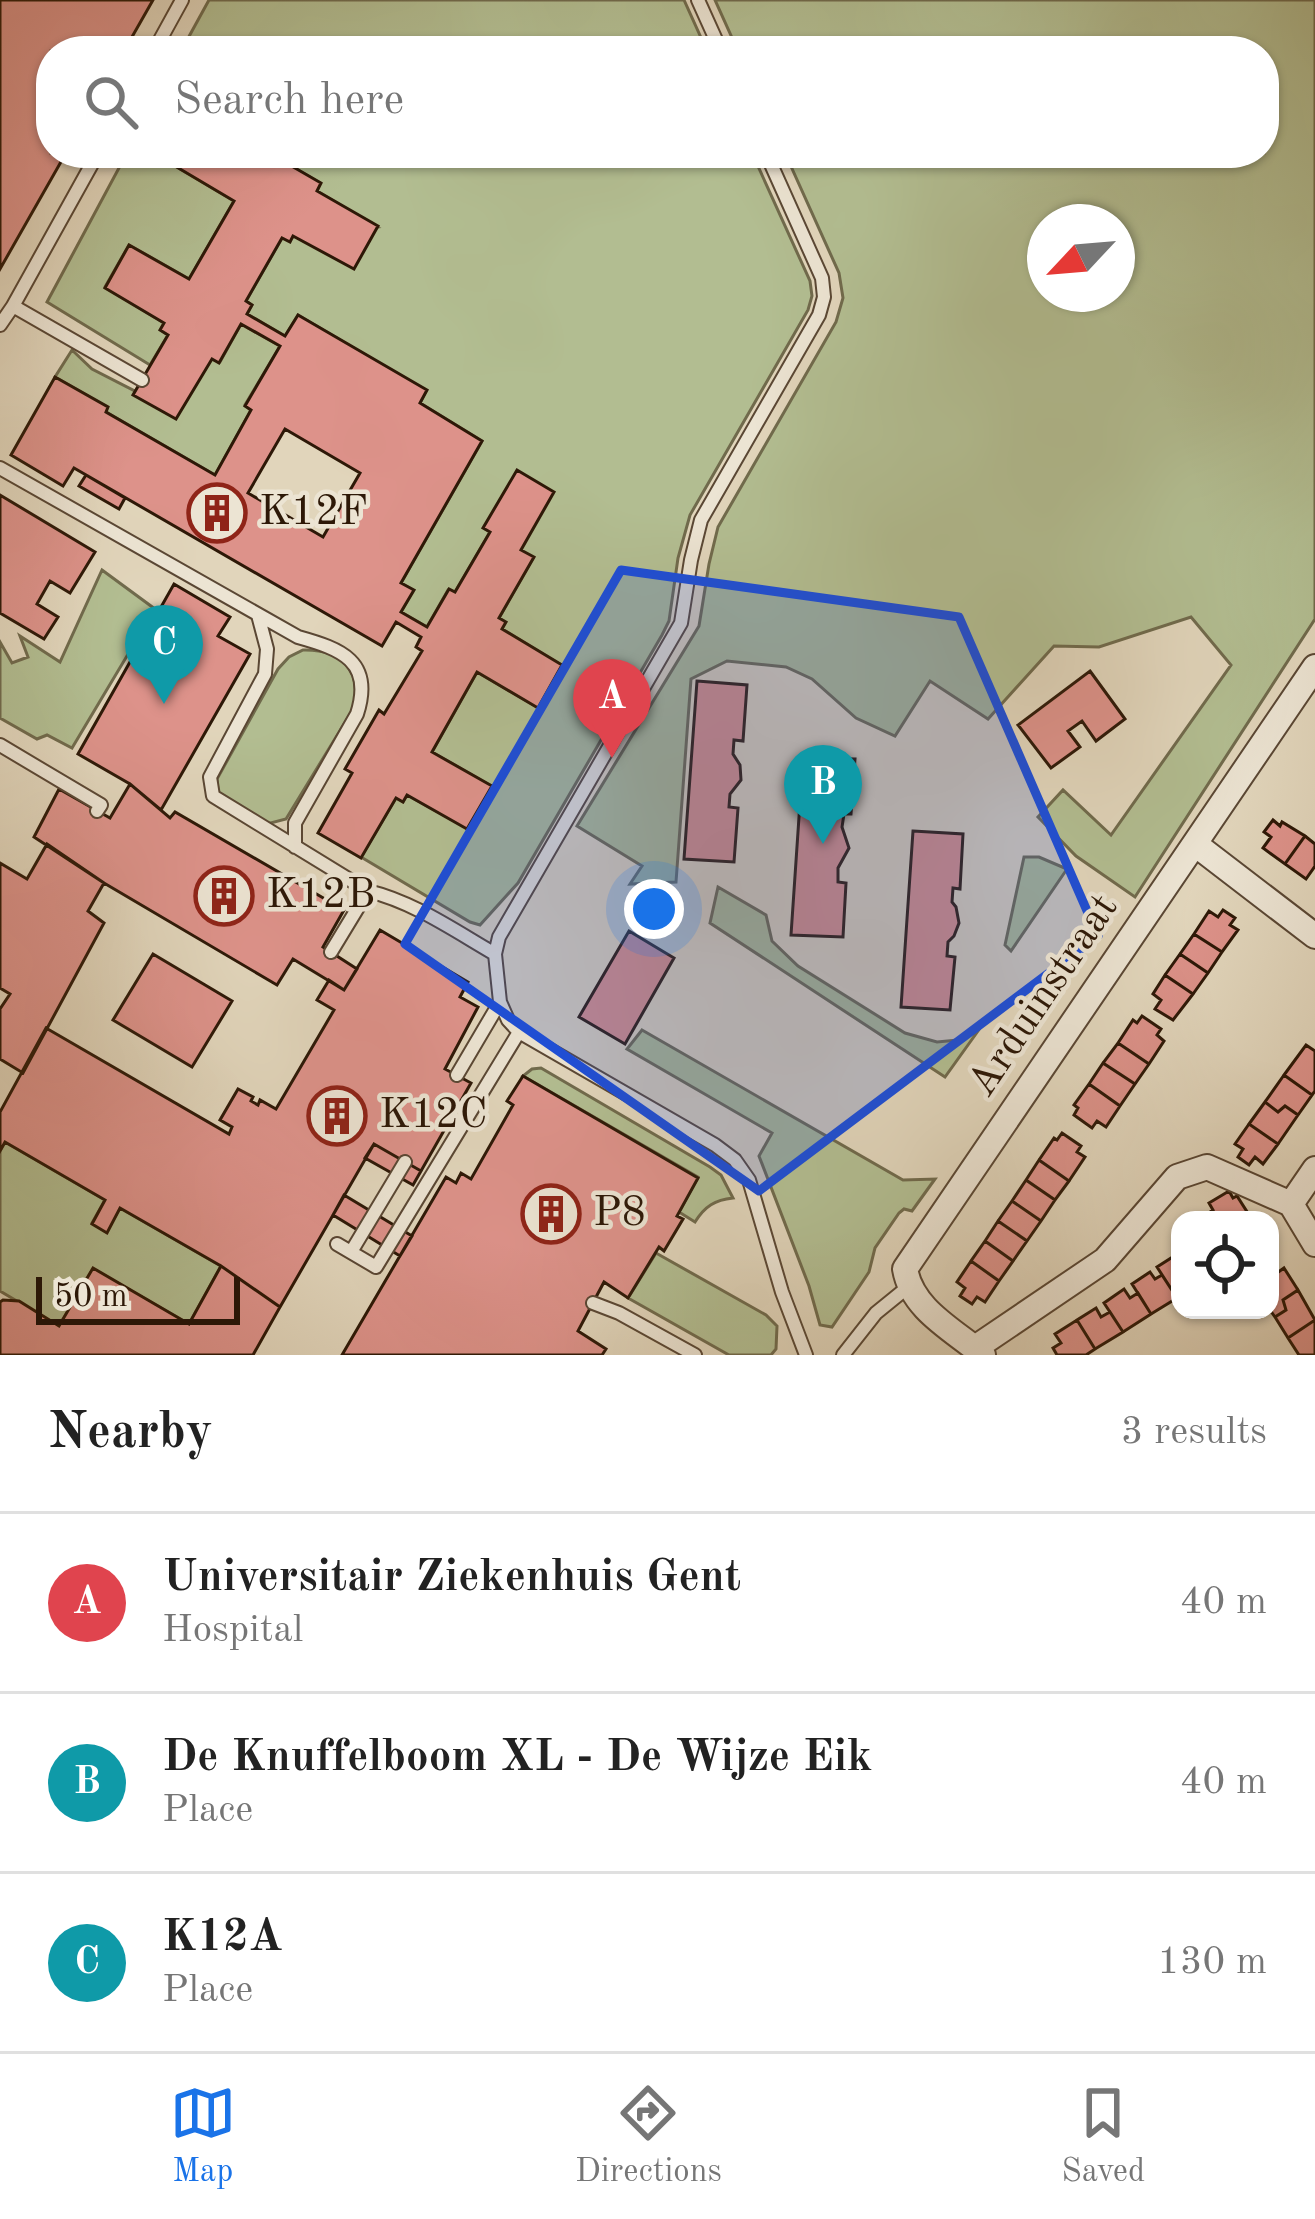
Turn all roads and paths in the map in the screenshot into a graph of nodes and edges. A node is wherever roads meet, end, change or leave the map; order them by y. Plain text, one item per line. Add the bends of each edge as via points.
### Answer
1 (182, 0) edge
2 (698, 0) edge
3 (162, 36) edge
4 (714, 36) edge
5 (90, 168) edge
6 (773, 168) edge
7 (13, 306) junction
8 (0, 325) edge
9 (142, 380) dead end
10 (0, 468) edge
11 (258, 615) junction
12 (1315, 667) edge
13 (0, 745) edge
14 (97, 811) dead end
15 (1195, 844) junction
16 (295, 847) junction
17 (368, 891) junction
18 (1315, 936) edge
19 (331, 952) dead end
20 (495, 954) junction
21 (500, 1002) junction
22 (518, 1032) junction
23 (457, 1075) dead end
24 (405, 1162) dead end
25 (1315, 1169) edge
26 (1291, 1204) junction
27 (337, 1244) dead end
28 (1315, 1244) edge
29 (351, 1252) junction
30 (908, 1287) junction
31 (593, 1303) dead end
32 (979, 1352) edge
33 (695, 1355) edge
34 (806, 1355) edge
35 (843, 1355) edge

1 - 3 lane
2 - 4 lane
5 - 7 lane
6 - 20 lane via 822,278 819,315 701,520 681,623 508,918
7 - 8 lane
7 - 9 lane
10 - 11 lane
11 - 16 lane via 265,674 210,788 221,803
11 - 16 lane via 338,650 361,678 357,714 295,823
12 - 15 street, Arduinstraat
13 - 14 lane via 101,805
15 - 18 street
15 - 30 street, Arduinstraat via 905,1269
16 - 17 lane
17 - 19 lane
17 - 20 lane
20 - 21 lane
21 - 22 lane
21 - 23 lane
22 - 29 lane via 376,1267
22 - 34 lane via 736,1160 758,1203
24 - 29 lane
25 - 26 street
26 - 28 street
26 - 32 street via 1207,1167 1178,1177 1106,1260
27 - 29 lane
30 - 32 street
30 - 35 lane
31 - 33 lane

